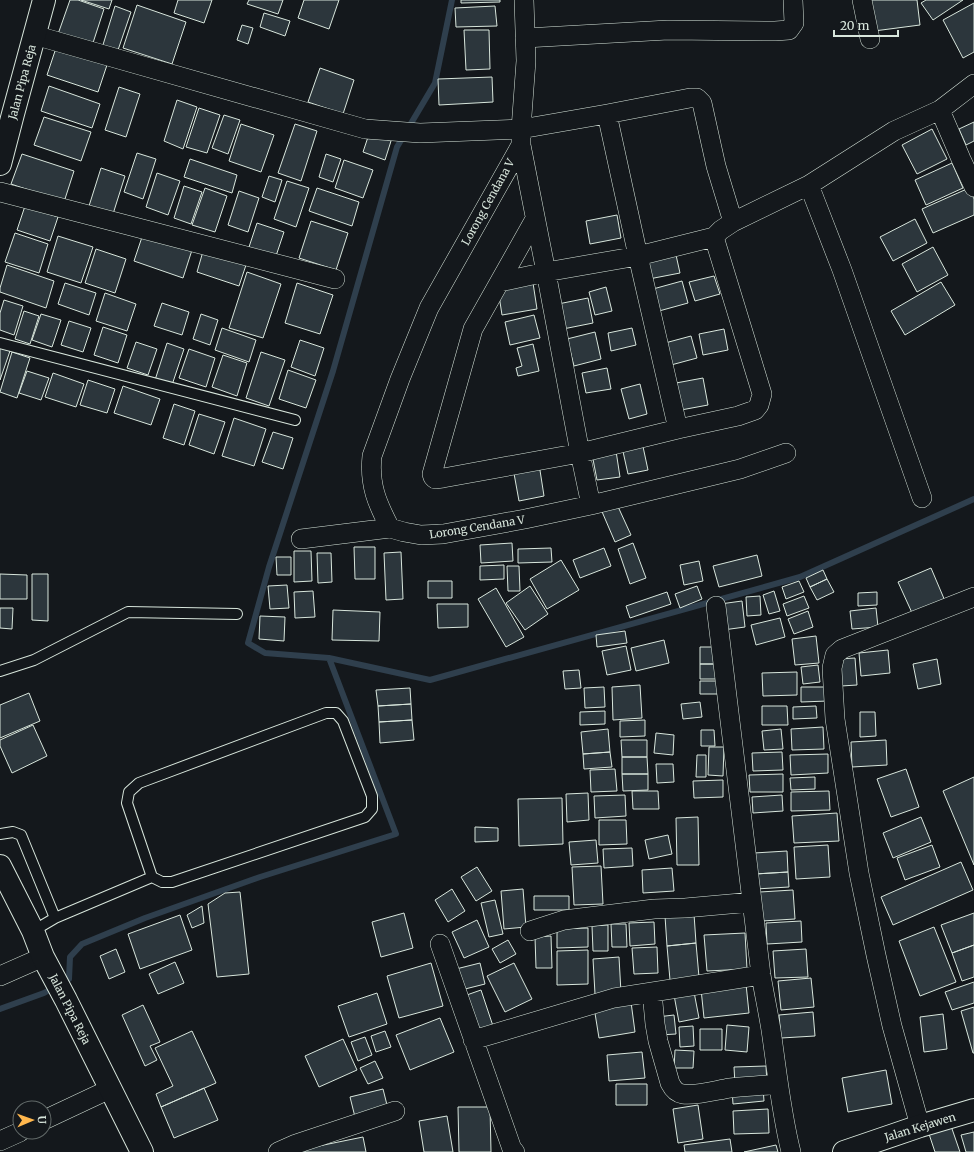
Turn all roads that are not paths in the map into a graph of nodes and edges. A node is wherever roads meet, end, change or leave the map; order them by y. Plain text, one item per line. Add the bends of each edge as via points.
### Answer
1 (44, 0) edge
2 (524, 0) edge
3 (793, 0) edge
4 (862, 0) edge
5 (34, 35) junction
6 (526, 38) junction
7 (870, 39) dead end
8 (974, 84) edge
9 (940, 110) junction
10 (6, 113) edge
11 (607, 114) junction
12 (521, 137) junction
13 (0, 164) edge
14 (809, 185) junction
15 (974, 187) edge
16 (0, 192) edge
17 (535, 219) junction
18 (733, 222) junction
19 (714, 237) junction
20 (638, 256) junction
21 (546, 272) junction
22 (335, 279) dead end
23 (500, 282) junction
24 (0, 343) edge
25 (295, 420) dead end
26 (678, 429) junction
27 (786, 452) dead end
28 (580, 453) junction
29 (922, 498) dead end
30 (591, 505) junction
31 (390, 528) junction
32 (301, 538) dead end
33 (974, 597) edge
34 (716, 606) dead end
35 (237, 614) dead end
36 (0, 671) edge
37 (0, 834) edge
38 (0, 866) edge
39 (152, 876) junction
40 (752, 902) junction
41 (55, 918) junction
42 (33, 931) junction
43 (530, 931) dead end
44 (440, 944) dead end
45 (43, 957) junction
46 (761, 975) junction
47 (0, 976) edge
48 (652, 992) junction
49 (474, 1040) junction
50 (778, 1084) junction
51 (110, 1089) junction
52 (974, 1110) edge
53 (395, 1111) dead end
54 (52, 1116) edge
55 (920, 1126) junction
56 (12, 1136) edge
57 (0, 1141) edge
58 (142, 1152) edge
59 (278, 1152) edge
60 (515, 1152) edge
61 (791, 1152) edge
62 (844, 1152) edge

1 - 5 street, Jalan Pipa Reja
2 - 6 street
3 - 6 street via 794,23 789,30 668,30
4 - 7 street
5 - 10 street, Jalan Pipa Reja
5 - 12 street via 364,129
6 - 12 street
8 - 9 street
9 - 14 street via 894,131
9 - 15 street
10 - 13 street, Jalan Pipa Reja
11 - 12 street
11 - 18 street via 690,98 700,100
11 - 20 street
12 - 17 street
12 - 31 street, Lorong Cendana V via 429,308 372,456 372,483
14 - 18 street
14 - 29 street via 842,270
16 - 22 street
17 - 21 street
17 - 23 street
18 - 19 street
19 - 20 street
19 - 26 street via 762,394 755,410
20 - 21 street
20 - 26 street
21 - 23 street
21 - 28 street
23 - 28 street via 473,329 433,477 443,478
24 - 25 lane
26 - 28 street
27 - 30 street, Lorong Cendana V via 740,469
28 - 30 street
30 - 31 street, Lorong Cendana V via 444,534 421,535
31 - 32 street
33 - 55 street via 842,649 835,655 832,668 835,719 859,873 890,1018
34 - 40 street
35 - 36 lane via 128,612 34,660
37 - 41 lane via 13,832 21,835
38 - 42 street, Jalan Pipa Reja
39 - 39 lane via 162,882 172,882 365,817 372,809 372,796 343,721 336,713 326,713 139,783 129,792 128,803
39 - 41 lane
40 - 43 street via 654,909 564,920
40 - 46 street
41 - 42 lane
42 - 45 street, Jalan Pipa Reja
44 - 49 street
45 - 47 street
45 - 51 street, Jalan Pipa Reja
46 - 48 street
46 - 50 street
48 - 49 street via 614,998
48 - 50 street via 658,1041 670,1083 677,1092 692,1094
49 - 60 street
50 - 61 street
51 - 54 street
51 - 58 street, Jalan Pipa Reja
52 - 55 street, Jalan Kejawen
53 - 59 street
55 - 62 street, Jalan Kejawen
56 - 57 street

